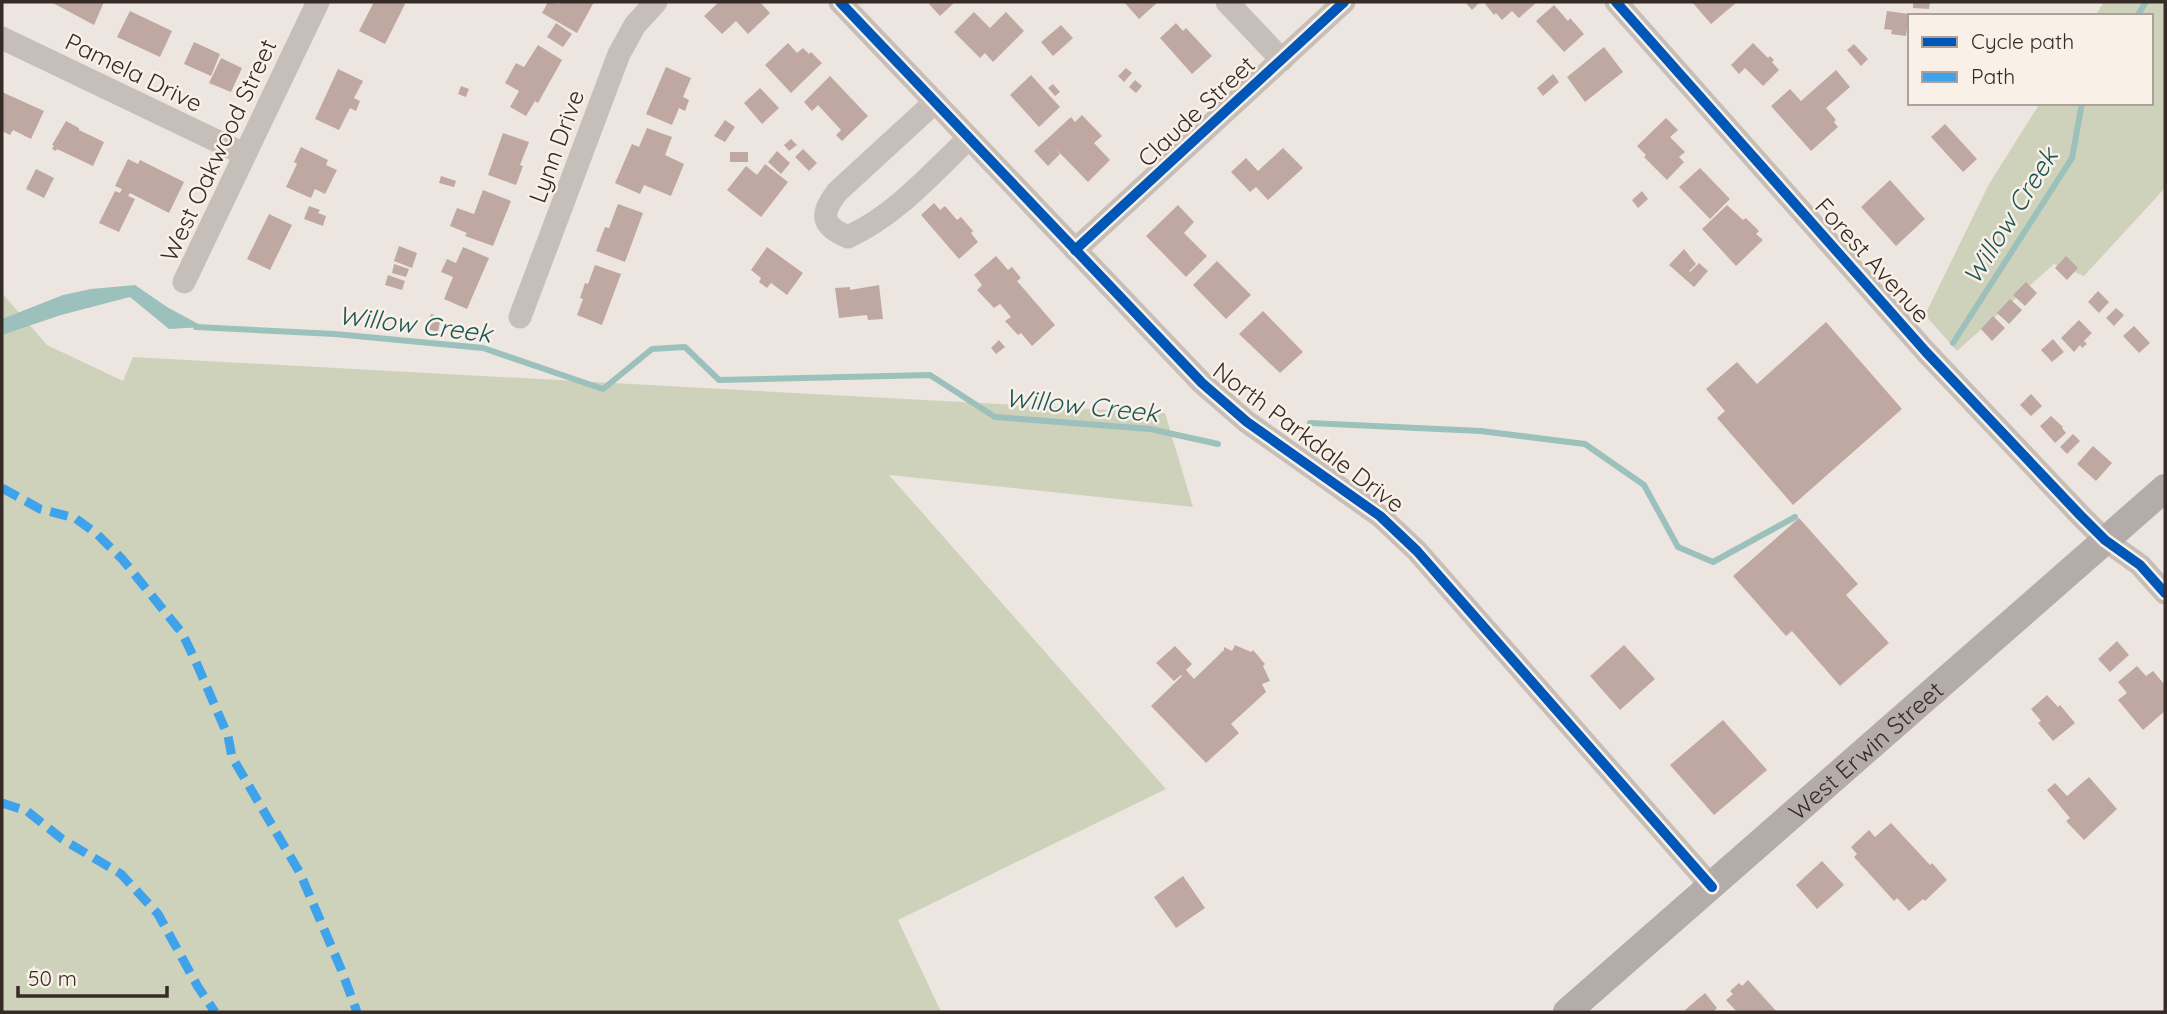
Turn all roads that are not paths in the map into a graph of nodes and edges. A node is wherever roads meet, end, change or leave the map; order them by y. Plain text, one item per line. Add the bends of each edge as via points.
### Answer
1 (318, 2) edge
2 (656, 2) edge
3 (840, 2) edge
4 (1227, 2) edge
5 (1344, 2) edge
6 (1616, 2) edge
7 (2, 38) edge
8 (1282, 60) junction
9 (935, 102) junction
10 (969, 138) junction
11 (244, 154) junction
12 (1075, 250) junction
13 (184, 282) dead end
14 (520, 317) dead end
15 (2165, 488) edge
16 (2105, 540) junction
17 (2165, 593) edge
18 (1712, 887) junction
19 (1612, 974) junction
20 (1567, 1012) edge
21 (1581, 1012) edge

1 - 11 street, West Oakwood Street
2 - 14 street, Lynn Drive via 635,25 619,54
3 - 9 street, North Parkdale Drive
4 - 8 street
5 - 8 street, Claude Street
6 - 16 street, Forest Avenue via 1926,352
7 - 11 street, Pamela Drive
8 - 12 street, Claude Street
9 - 10 street, North Parkdale Drive
9 - 10 street via 837,192 826,216 835,232 848,237 885,217
10 - 12 street, North Parkdale Drive
11 - 13 street, West Oakwood Street
12 - 18 street, North Parkdale Drive via 1202,383 1247,422 1380,516 1418,551
15 - 16 main road, West Erwin Street
16 - 17 street, Forest Avenue via 2140,565
16 - 18 main road, West Erwin Street
18 - 19 main road, West Erwin Street
19 - 20 main road, West Erwin Street
19 - 21 street

